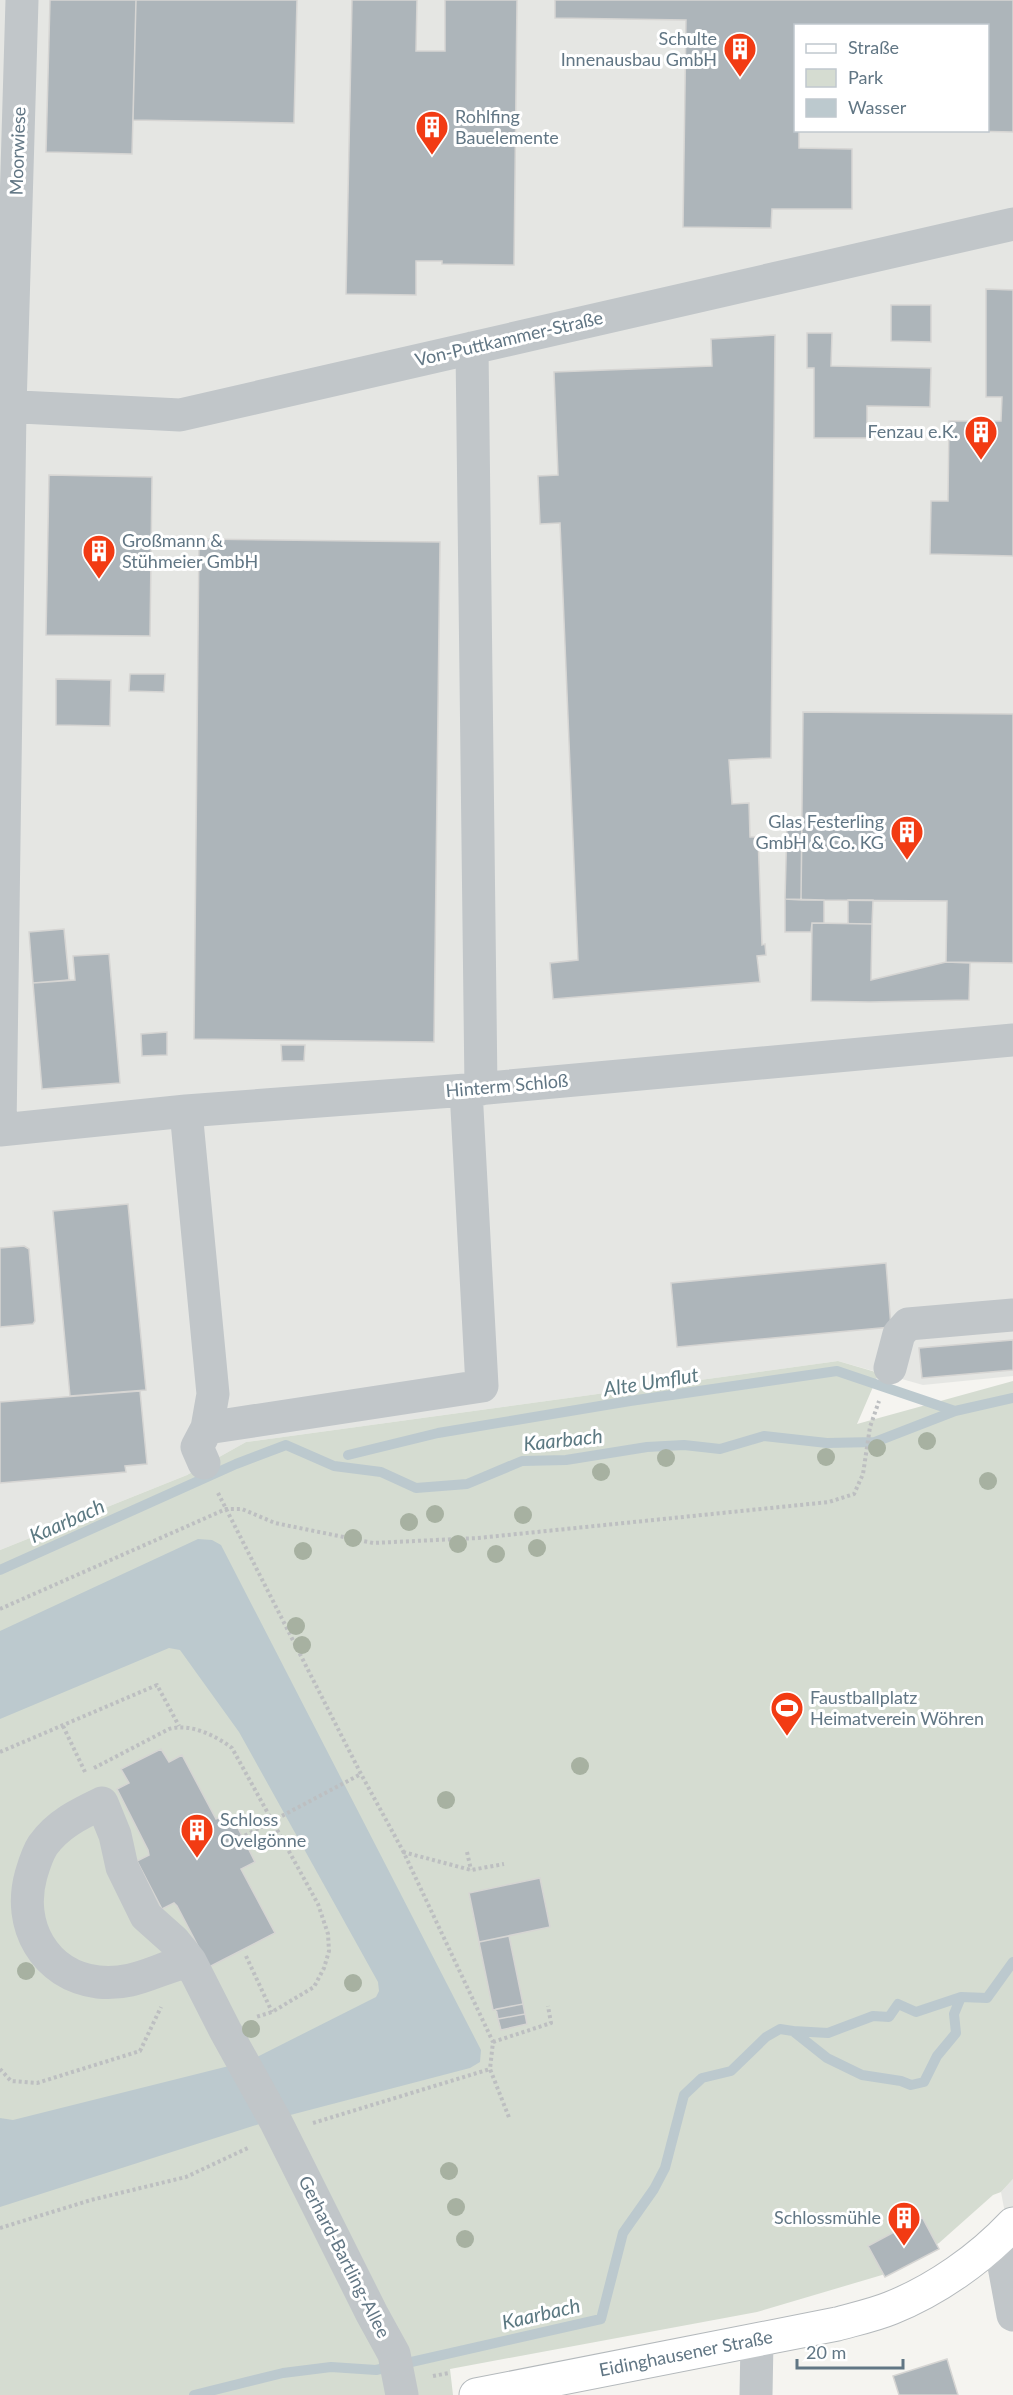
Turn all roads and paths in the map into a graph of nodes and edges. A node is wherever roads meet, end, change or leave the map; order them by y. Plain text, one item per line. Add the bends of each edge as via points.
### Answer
1 (22, 0) edge
2 (1013, 224) edge
3 (472, 348) junction
4 (5, 407) edge
5 (1013, 1040) edge
6 (474, 1090) junction
7 (186, 1111) junction
8 (0, 1130) edge
9 (1013, 1315) edge
10 (890, 1368) dead end
11 (879, 1400) dead end
12 (207, 1428) junction
13 (204, 1462) dead end
14 (222, 1502) dead end
15 (226, 1509) junction
16 (0, 1609) edge
17 (63, 1726) junction
18 (179, 1726) junction
19 (0, 1752) edge
20 (85, 1772) junction
21 (361, 1774) junction
22 (102, 1803) junction
23 (273, 1821) junction
24 (229, 1844) dead end
25 (403, 1851) junction
26 (467, 1852) dead end
27 (504, 1864) dead end
28 (471, 1870) junction
29 (246, 1956) dead end
30 (184, 1963) junction
31 (548, 2006) dead end
32 (272, 2012) junction
33 (493, 2042) junction
34 (233, 2044) junction
35 (0, 2069) edge
36 (490, 2069) junction
37 (510, 2120) dead end
38 (279, 2127) junction
39 (0, 2228) edge
40 (1006, 2232) edge
41 (1013, 2315) edge
42 (757, 2341) junction
43 (398, 2374) edge
44 (476, 2395) edge
45 (756, 2395) edge

1 - 4 street, Moorwiese
2 - 3 street, Von-Puttkammer-Straße
3 - 4 street, Von-Puttkammer-Straße via 180,415
3 - 6 street
4 - 8 street, Moorwiese
5 - 6 street, Hinterm Schloß
6 - 7 street, Hinterm Schloß
6 - 12 street via 482,1386
7 - 8 street, Hinterm Schloß
7 - 12 street via 213,1395
9 - 10 street via 908,1324 899,1334
11 - 15 path via 870,1427 863,1474 854,1494 829,1502 478,1538 373,1544 286,1526 242,1509
12 - 13 street via 197,1447
14 - 15 path
15 - 16 path
15 - 21 path
17 - 18 path via 158,1685
17 - 19 path
17 - 20 path
18 - 20 path
18 - 23 path via 211,1735 232,1748
20 - 22 path
21 - 23 path
21 - 25 path
22 - 30 street, Gerhard-Bartling-Allee via 122,1867 146,1916 174,1941
22 - 30 street via 67,1821 42,1846 27,1893 27,1911 36,1943 59,1968 97,1982 131,1982
23 - 24 path
23 - 32 path via 318,1904 329,1951 314,1987
25 - 28 path
25 - 33 path
26 - 28 path
27 - 28 path
29 - 32 path
30 - 34 street, Gerhard-Bartling-Allee
30 - 35 path via 140,2051 37,2083 11,2081
31 - 33 path via 551,2023
32 - 34 path
33 - 36 path
34 - 38 street, Gerhard-Bartling-Allee
36 - 37 path
36 - 38 path
38 - 39 path via 186,2177
38 - 43 street, Gerhard-Bartling-Allee
40 - 41 street
40 - 42 main road, Eidinghausener Straße via 941,2282 891,2308
42 - 44 main road, Eidinghausener Straße
42 - 45 street

